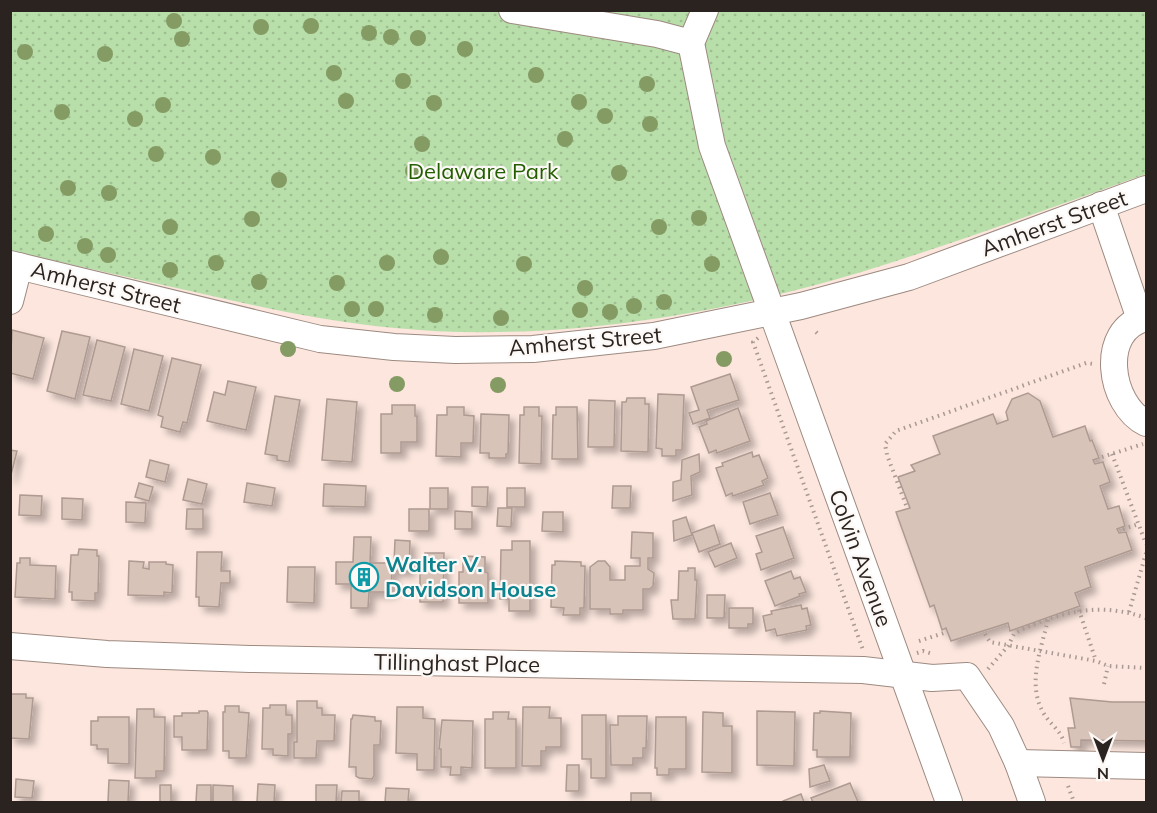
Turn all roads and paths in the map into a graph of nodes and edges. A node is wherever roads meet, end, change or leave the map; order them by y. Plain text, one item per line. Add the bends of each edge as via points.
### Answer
1 (512, 10) edge
2 (705, 10) edge
3 (692, 43) junction
4 (1146, 189) edge
5 (1101, 205) junction
6 (15, 265) edge
7 (10, 301) edge
8 (773, 312) junction
9 (1143, 319) edge
10 (753, 342) dead end
11 (1096, 364) dead end
12 (1146, 423) edge
13 (1146, 443) edge
14 (1112, 454) junction
15 (1102, 457) dead end
16 (906, 505) dead end
17 (1139, 524) junction
18 (1124, 529) dead end
19 (1146, 544) edge
20 (1146, 553) edge
21 (1079, 610) junction
22 (1129, 612) junction
23 (1146, 618) edge
24 (1048, 619) junction
25 (944, 633) dead end
26 (985, 633) dead end
27 (919, 641) dead end
28 (10, 646) edge
29 (1008, 646) junction
30 (864, 652) dead end
31 (1041, 652) junction
32 (1096, 661) junction
33 (1108, 666) junction
34 (1146, 668) edge
35 (985, 673) dead end
36 (904, 676) junction
37 (1104, 684) dead end
38 (1062, 735) dead end
39 (1018, 763) junction
40 (1146, 766) edge
41 (1067, 782) dead end
42 (949, 802) edge
43 (1032, 802) edge
44 (1074, 802) edge

1 - 3 street
2 - 3 street
3 - 8 street, Colvin Avenue via 712,146
4 - 5 street, Amherst Street
5 - 8 street, Amherst Street via 909,277
5 - 9 street
6 - 7 street
6 - 8 street, Amherst Street via 320,339 455,350 533,349 654,336
8 - 36 street, Colvin Avenue
9 - 12 street via 1129,328 1113,358 1119,392 1128,409
10 - 30 path
11 - 16 path via 1086,363 896,431 885,444
13 - 14 path
14 - 15 path
14 - 17 path
17 - 18 path
17 - 19 path
20 - 22 path
21 - 22 path
21 - 24 path
21 - 32 path
22 - 23 path
24 - 29 path via 1014,633
24 - 31 path
25 - 27 path
26 - 29 path via 990,642
28 - 36 street, Tillinghast Place via 195,658 863,670
29 - 31 path
29 - 35 path
31 - 32 path
31 - 38 path via 1035,692 1043,713
32 - 33 path
33 - 34 path
33 - 37 path
36 - 39 street, Tillinghast Place via 967,676 1001,726
36 - 42 street, Colvin Avenue
39 - 40 street
39 - 43 street
41 - 44 path

